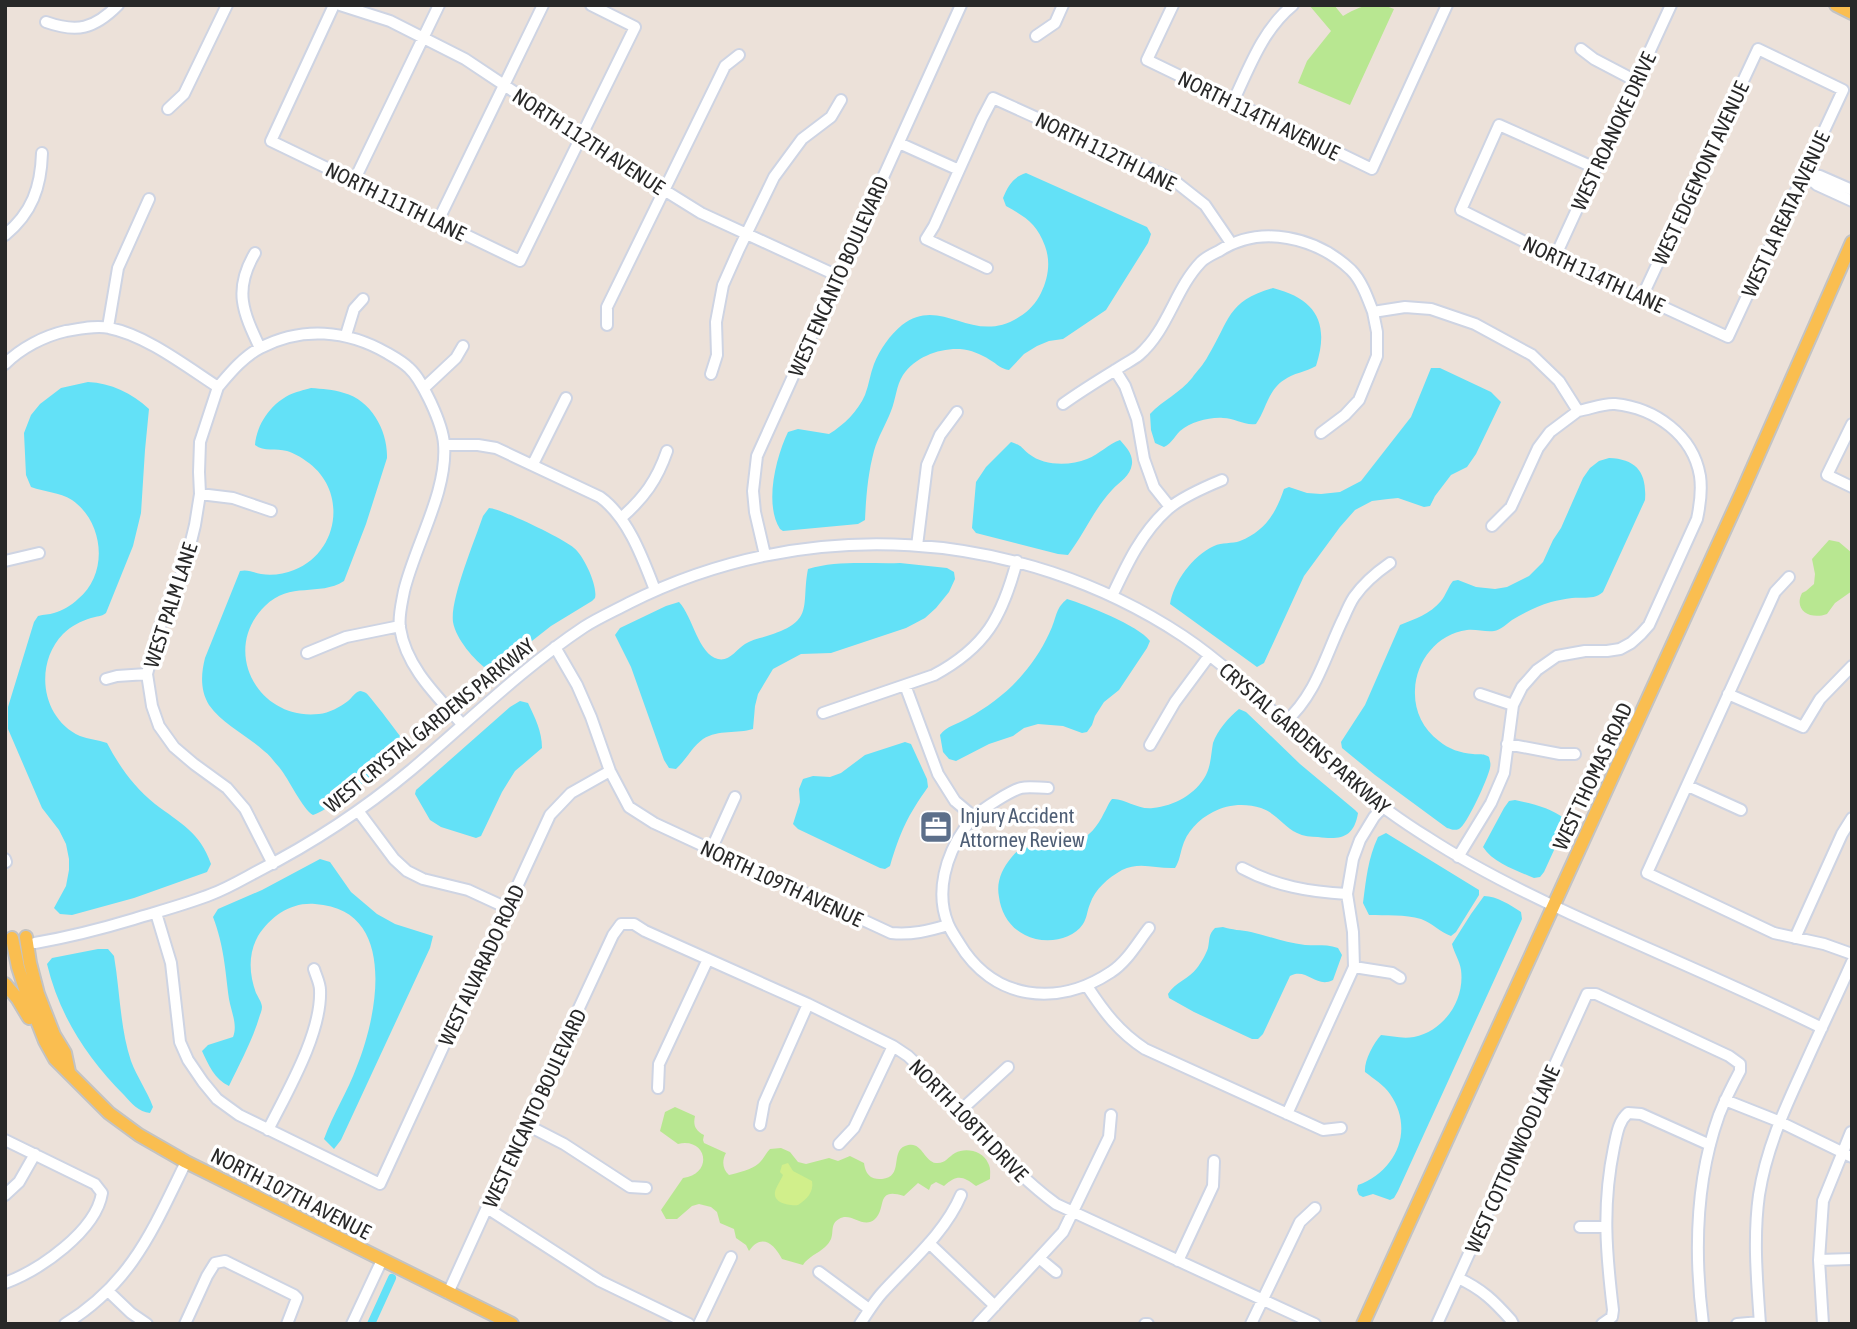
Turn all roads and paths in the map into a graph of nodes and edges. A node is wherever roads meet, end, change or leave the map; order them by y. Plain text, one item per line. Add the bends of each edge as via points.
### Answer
1 (118, 5) edge
2 (227, 5) edge
3 (334, 5) edge
4 (341, 5) edge
5 (439, 5) edge
6 (543, 5) edge
7 (591, 5) edge
8 (961, 5) edge
9 (1063, 5) edge
10 (1173, 5) edge
11 (1293, 5) edge
12 (1447, 5) edge
13 (1671, 5) edge
14 (1836, 5) edge
15 (1852, 13) edge
16 (46, 22) dead end
17 (1036, 36) dead end
18 (424, 37) junction
19 (1581, 49) dead end
20 (1758, 49) joint
21 (739, 55) dead end
22 (1636, 81) junction
23 (504, 85) junction
24 (841, 100) dead end
25 (1233, 102) junction
26 (168, 109) dead end
27 (581, 137) junction
28 (899, 143) junction
29 (42, 153) dead end
30 (1595, 168) junction
31 (959, 170) junction
32 (1804, 174) junction
33 (354, 181) junction
34 (1852, 190) edge
35 (664, 191) junction
36 (149, 199) dead end
37 (1852, 201) edge
38 (438, 221) junction
39 (746, 234) junction
40 (5, 235) edge
41 (1852, 242) edge
42 (1231, 243) junction
43 (255, 253) dead end
44 (1555, 257) junction
45 (987, 268) dead end
46 (838, 276) junction
47 (1642, 298) junction
48 (363, 299) dead end
49 (1373, 312) junction
50 (607, 325) dead end
51 (108, 327) junction
52 (346, 335) junction
53 (1728, 337) joint
54 (463, 346) dead end
55 (260, 348) junction
56 (7, 357) edge
57 (1115, 370) junction
58 (711, 374) dead end
59 (218, 387) junction
60 (424, 388) junction
61 (566, 398) dead end
62 (1063, 404) dead end
63 (1578, 411) junction
64 (957, 412) dead end
65 (1852, 424) edge
66 (1321, 433) dead end
67 (444, 445) junction
68 (667, 451) dead end
69 (533, 464) junction
70 (1222, 481) dead end
71 (1852, 486) edge
72 (200, 494) junction
73 (1170, 507) junction
74 (271, 511) dead end
75 (621, 518) junction
76 (1492, 526) dead end
77 (917, 546) junction
78 (39, 554) dead end
79 (765, 555) junction
80 (5, 561) edge
81 (1017, 561) junction
82 (1390, 563) dead end
83 (1789, 577) dead end
84 (655, 590) junction
85 (1112, 596) junction
86 (400, 626) junction
87 (555, 647) junction
88 (307, 653) dead end
89 (1209, 656) junction
90 (1852, 666) edge
91 (147, 674) junction
92 (106, 679) dead end
93 (905, 685) junction
94 (1480, 694) dead end
95 (1728, 694) junction
96 (1513, 705) junction
97 (823, 713) dead end
98 (1285, 722) junction
99 (462, 724) junction
100 (1507, 744) junction
101 (1150, 745) dead end
102 (1575, 754) dead end
103 (610, 771) junction
104 (1688, 786) junction
105 (1048, 788) dead end
106 (735, 797) dead end
107 (1383, 807) junction
108 (1741, 810) dead end
109 (359, 812) junction
110 (973, 817) junction
111 (1852, 818) edge
112 (711, 850) junction
113 (1458, 858) junction
114 (273, 863) junction
115 (1242, 868) dead end
116 (1347, 894) junction
117 (1553, 905) junction
118 (507, 908) junction
119 (156, 913) junction
120 (621, 924) joint
121 (948, 925) junction
122 (1149, 928) dead end
123 (1796, 938) junction
124 (18, 944) edge
125 (1852, 954) edge
126 (708, 959) junction
127 (1852, 962) edge
128 (1354, 967) junction
129 (314, 969) dead end
130 (1400, 978) dead end
131 (5, 984) edge
132 (1087, 986) junction
133 (808, 1004) junction
134 (1822, 1028) junction
135 (45, 1041) junction
136 (893, 1046) junction
137 (1008, 1067) dead end
138 (69, 1072) junction
139 (658, 1088) dead end
140 (1725, 1100) junction
141 (960, 1111) junction
142 (1287, 1114) junction
143 (1111, 1115) dead end
144 (1779, 1121) junction
145 (525, 1124) junction
146 (760, 1125) dead end
147 (1341, 1128) dead end
148 (268, 1130) junction
149 (1851, 1132) edge
150 (5, 1140) edge
151 (839, 1144) dead end
152 (1710, 1145) junction
153 (35, 1154) junction
154 (1847, 1155) edge
155 (1214, 1161) dead end
156 (186, 1162) junction
157 (646, 1188) dead end
158 (5, 1195) edge
159 (961, 1195) dead end
160 (1314, 1208) dead end
161 (487, 1209) junction
162 (1074, 1212) junction
163 (1580, 1227) dead end
164 (1605, 1227) junction
165 (929, 1243) junction
166 (731, 1257) dead end
167 (1039, 1258) junction
168 (1852, 1259) edge
169 (382, 1260) junction
170 (1819, 1260) junction
171 (1178, 1261) junction
172 (819, 1272) dead end
173 (1056, 1272) dead end
174 (1458, 1278) junction
175 (5, 1283) edge
176 (108, 1291) junction
177 (448, 1293) junction
178 (1263, 1299) junction
179 (995, 1307) junction
180 (869, 1310) junction
181 (1760, 1323) edge
182 (65, 1324) edge
183 (147, 1324) edge
184 (185, 1324) edge
185 (286, 1324) edge
186 (352, 1324) edge
187 (512, 1324) edge
188 (689, 1324) edge
189 (699, 1324) edge
190 (860, 1324) edge
191 (978, 1324) edge
192 (1251, 1324) edge
193 (1315, 1324) edge
194 (1363, 1324) edge
195 (1437, 1324) edge
196 (1513, 1324) edge
197 (1602, 1324) edge
198 (1703, 1324) edge
199 (1737, 1324) edge
200 (1823, 1324) edge

1 - 16 street via 83,29
2 - 26 street via 184,94
3 - 33 street, NORTH 111TH LANE via 271,141
4 - 18 street, NORTH 112TH AVENUE
5 - 18 street
6 - 23 street
7 - 27 street via 635,27
8 - 28 street, WEST ENCANTO BOULEVARD
9 - 17 street via 1055,23
10 - 25 street, NORTH 114TH AVENUE via 1147,60
11 - 25 street via 1267,32
12 - 25 street, NORTH 114TH AVENUE via 1372,169
13 - 22 street, WEST ROANOKE DRIVE
14 - 15 main road
18 - 23 street, NORTH 112TH AVENUE
18 - 33 street
19 - 22 street
20 - 32 street, WEST LA REATA AVENUE via 1843,90
20 - 47 street, WEST EDGEMONT AVENUE
21 - 35 street via 725,66
22 - 30 street, WEST ROANOKE DRIVE
23 - 27 street, NORTH 112TH AVENUE
23 - 38 street
24 - 39 street via 831,117 802,139 774,177
27 - 35 street, NORTH 112TH AVENUE
27 - 38 street, NORTH 111TH LANE via 520,261
28 - 31 street
28 - 46 street, WEST ENCANTO BOULEVARD
29 - 40 street via 34,198
30 - 44 street, WEST ROANOKE DRIVE
30 - 44 street, NORTH 114TH LANE via 1499,125 1461,210
31 - 42 street, NORTH 112TH LANE via 993,98 1172,179 1205,205
31 - 45 street via 926,239
32 - 34 street
32 - 37 street via 1817,186
32 - 53 street, WEST LA REATA AVENUE
33 - 38 street, NORTH 111TH LANE
35 - 39 street, NORTH 112TH AVENUE
35 - 50 street via 607,307
36 - 51 street via 118,268
39 - 46 street, NORTH 112TH AVENUE
39 - 58 street via 723,285
41 - 117 main road, WEST THOMAS ROAD
42 - 49 street via 1266,235 1318,247 1353,272
42 - 57 street via 1202,261 1156,338
43 - 55 street via 246,269 242,303
44 - 47 street, NORTH 114TH LANE
46 - 79 street, WEST ENCANTO BOULEVARD via 757,456 753,491
47 - 53 street, NORTH 114TH LANE
48 - 52 street via 354,309
49 - 63 street via 1431,309 1475,324 1532,355 1559,381
49 - 66 street via 1377,356 1359,400
51 - 56 street via 49,335
51 - 59 street via 145,341
52 - 55 street via 312,333
52 - 60 street via 395,357
54 - 60 street
55 - 59 street via 236,365
57 - 62 street
57 - 73 street via 1137,419 1154,487
59 - 72 street, WEST PALM LANE via 200,442
60 - 67 street
61 - 69 street
63 - 76 street via 1550,432 1538,448 1511,507
63 - 96 street via 1612,404 1640,409 1678,433 1692,451 1700,475 1697,519 1648,625 1631,643 1607,652 1557,656 1537,670
64 - 77 street via 940,435 927,466
65 - 71 street via 1827,475
67 - 69 street via 485,445
67 - 86 street via 441,482 408,577
68 - 75 street via 650,489
69 - 75 street via 600,497
70 - 73 street
72 - 74 street via 233,498
72 - 91 street, WEST PALM LANE via 185,566 158,631
73 - 85 street via 1142,539
75 - 84 street
77 - 79 street, CRYSTAL GARDENS PARKWAY via 853,545
77 - 81 street, CRYSTAL GARDENS PARKWAY
78 - 80 street
79 - 84 street, WEST CRYSTAL GARDENS PARKWAY
81 - 85 street, CRYSTAL GARDENS PARKWAY
81 - 93 street via 1010,589 986,634 950,666
82 - 98 street via 1354,597 1315,683
83 - 95 street via 1775,592
84 - 87 street, WEST CRYSTAL GARDENS PARKWAY via 590,623
85 - 89 street, CRYSTAL GARDENS PARKWAY via 1185,637
86 - 88 street via 346,638
86 - 99 street via 411,663
87 - 99 street, WEST CRYSTAL GARDENS PARKWAY
87 - 103 street, NORTH 109TH AVENUE via 591,716
89 - 98 street, CRYSTAL GARDENS PARKWAY
89 - 101 street
90 - 95 street via 1820,699 1803,727
91 - 92 street
91 - 114 street, WEST PALM LANE via 159,726 174,747 245,809
93 - 97 street
93 - 110 street via 938,774 955,801
94 - 96 street
95 - 104 street
96 - 100 street
98 - 107 street, CRYSTAL GARDENS PARKWAY
99 - 109 street, WEST CRYSTAL GARDENS PARKWAY
100 - 102 street
100 - 113 street via 1504,773
103 - 112 street, NORTH 109TH AVENUE via 629,807
103 - 118 street, WEST ALVARADO ROAD via 571,793 550,815
104 - 108 street
104 - 123 street via 1647,873 1774,933
105 - 110 street via 1021,788
106 - 112 street
107 - 113 street, CRYSTAL GARDENS PARKWAY
107 - 116 street via 1360,840
109 - 114 street, WEST CRYSTAL GARDENS PARKWAY
109 - 118 street via 407,871
110 - 121 street via 946,866 943,890
111 - 123 street
112 - 121 street, NORTH 109TH AVENUE via 891,933 928,932
113 - 117 street, CRYSTAL GARDENS PARKWAY
114 - 119 street, WEST CRYSTAL GARDENS PARKWAY via 215,893
115 - 116 street via 1277,884
116 - 128 street
117 - 134 street, CRYSTAL GARDENS PARKWAY
117 - 194 main road, WEST THOMAS ROAD
118 - 148 street, WEST ALVARADO ROAD via 380,1184
119 - 124 street, WEST CRYSTAL GARDENS PARKWAY via 84,934
119 - 148 street via 171,963 180,1042 188,1060 217,1099
120 - 126 street, NORTH 108TH DRIVE via 634,924
120 - 145 street, WEST ENCANTO BOULEVARD
121 - 132 street via 969,959 1007,986 1045,994
122 - 132 street via 1113,971
123 - 125 street
124 - 135 main road, NORTH 107TH AVENUE via 27,995
124 - 138 main road, NORTH 107TH AVENUE
126 - 133 street, NORTH 108TH DRIVE
126 - 139 street via 659,1064
127 - 134 street
128 - 130 street
128 - 142 street
129 - 148 street via 320,989 316,1021
131 - 135 main road
132 - 142 street via 1127,1037 1145,1049
133 - 136 street, NORTH 108TH DRIVE
133 - 146 street via 764,1102
134 - 144 street
135 - 138 main road, NORTH 107TH AVENUE
136 - 141 street, NORTH 108TH DRIVE via 926,1073
136 - 151 street via 854,1128
137 - 141 street
138 - 156 main road, NORTH 107TH AVENUE via 117,1119
140 - 144 street
140 - 152 street
140 - 174 street, WEST COTTONWOOD LANE via 1740,1064 1596,994 1587,994
141 - 162 street, NORTH 108TH DRIVE via 1032,1185
142 - 147 street via 1323,1130
143 - 162 street via 1109,1137
144 - 154 street
144 - 181 street via 1759,1193 1756,1222
145 - 157 street via 630,1187
145 - 161 street, WEST ENCANTO BOULEVARD
149 - 154 street
150 - 153 street
152 - 164 street via 1641,1114 1628,1113 1618,1129 1611,1163
152 - 198 street via 1698,1217
153 - 158 street via 19,1182
153 - 175 street via 95,1184 102,1193 85,1226 59,1253
154 - 170 street via 1823,1201
155 - 171 street via 1213,1186
156 - 169 main road, NORTH 107TH AVENUE
156 - 176 street via 138,1256
159 - 165 street
160 - 178 street via 1300,1222
161 - 177 street, WEST ENCANTO BOULEVARD
161 - 188 street via 600,1281
162 - 167 street
162 - 171 street, NORTH 108TH DRIVE
163 - 164 street
164 - 197 street via 1614,1310
165 - 179 street
165 - 180 street
166 - 189 street
167 - 173 street
167 - 179 street
168 - 170 street
169 - 177 main road, NORTH 107TH AVENUE
169 - 186 street
170 - 200 street
171 - 178 street, NORTH 108TH DRIVE
172 - 180 street
174 - 195 street, WEST COTTONWOOD LANE
174 - 196 street via 1481,1289
176 - 182 street
176 - 183 street
177 - 187 main road, NORTH 107TH AVENUE
178 - 192 street
178 - 193 street, NORTH 108TH DRIVE
179 - 191 street
180 - 190 street
181 - 199 street
184 - 185 street via 215,1263 225,1261 294,1294 297,1298

